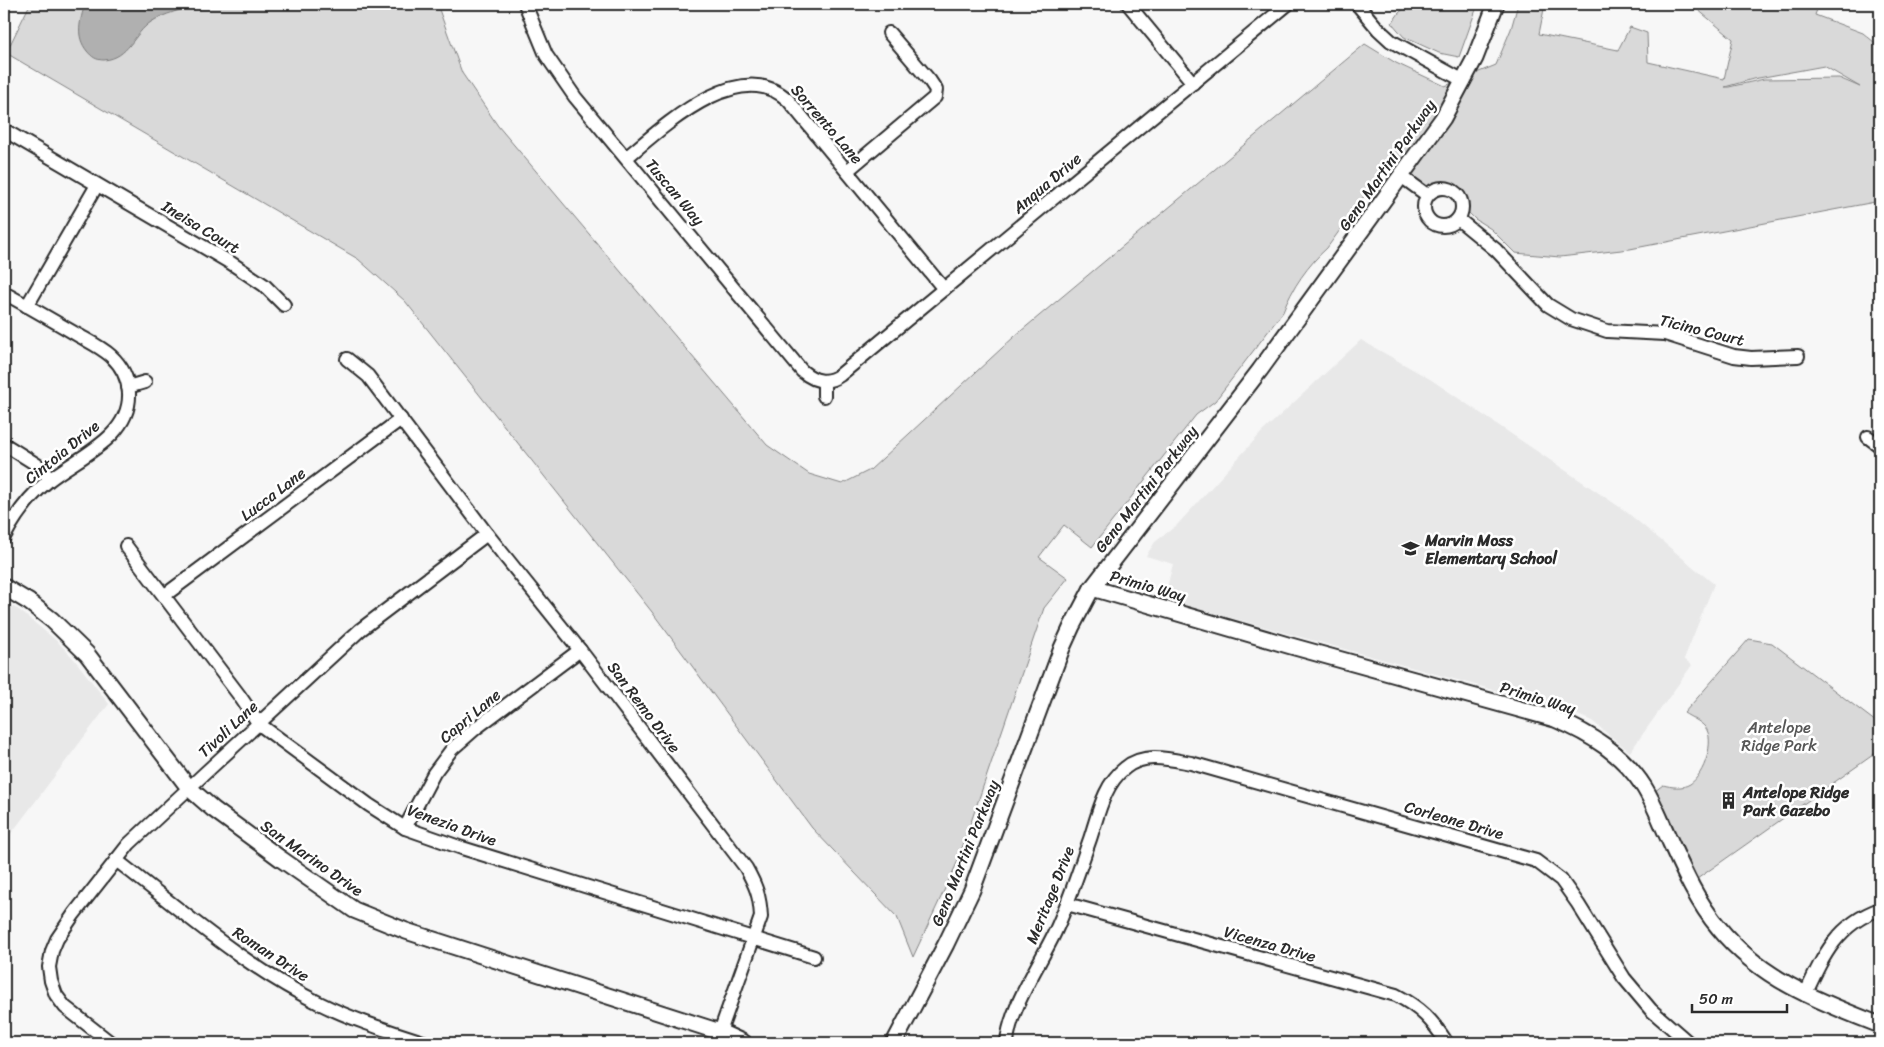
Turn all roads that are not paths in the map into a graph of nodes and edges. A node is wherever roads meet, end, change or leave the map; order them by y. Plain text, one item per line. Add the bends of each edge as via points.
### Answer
1 (525, 4) edge
2 (1128, 4) edge
3 (1288, 4) edge
4 (1357, 4) edge
5 (1496, 4) edge
6 (889, 33) dead end
7 (1193, 82) junction
8 (1464, 82) junction
9 (4, 130) edge
10 (626, 158) junction
11 (846, 172) junction
12 (1401, 176) junction
13 (97, 184) junction
14 (1427, 195) junction
15 (1458, 219) junction
16 (944, 289) junction
17 (4, 292) edge
18 (284, 304) dead end
19 (27, 306) junction
20 (1798, 356) dead end
21 (347, 360) dead end
22 (145, 382) dead end
23 (824, 382) junction
24 (128, 387) junction
25 (824, 396) dead end
26 (401, 419) junction
27 (1868, 437) dead end
28 (4, 444) edge
29 (1880, 446) edge
30 (50, 479) junction
31 (487, 534) junction
32 (4, 537) edge
33 (126, 546) dead end
34 (4, 587) edge
35 (1092, 588) junction
36 (165, 595) junction
37 (580, 650) junction
38 (258, 724) junction
39 (1130, 764) joint
40 (189, 788) junction
41 (405, 828) junction
42 (116, 860) junction
43 (1067, 904) junction
44 (1880, 909) edge
45 (753, 938) junction
46 (814, 957) dead end
47 (1805, 995) junction
48 (1880, 1025) edge
49 (718, 1038) edge
50 (893, 1041) edge
51 (110, 1043) edge
52 (426, 1043) edge
53 (744, 1043) edge
54 (1007, 1043) edge
55 (1447, 1043) edge
56 (1690, 1043) edge

1 - 10 street, Tuscan Way via 552,66
2 - 7 street
3 - 7 street, Anqua Drive
4 - 8 street via 1392,41
5 - 8 street, Geno Martini Parkway
6 - 11 street via 941,89 929,103
7 - 16 street, Anqua Drive
8 - 12 street, Geno Martini Parkway via 1443,118
9 - 13 street, Ineisa Court
10 - 11 street, Sorrento Lane via 698,102 730,90 767,82 788,100
10 - 23 street, Tuscan Way via 802,371 814,380
11 - 16 street, Sorrento Lane
12 - 14 street
12 - 35 street, Geno Martini Parkway via 1260,370
13 - 18 street, Ineisa Court via 231,263 264,285
13 - 19 street
14 - 15 street via 1424,211 1433,223 1444,226
14 - 15 street via 1440,187 1454,191 1462,204
15 - 20 street, Ticino Court via 1496,250 1548,305 1579,323 1607,331 1666,334 1734,356
16 - 23 street, Anqua Drive via 835,379
17 - 19 street, Cintoia Drive
19 - 24 street, Cintoia Drive via 107,352 122,370
21 - 26 street, San Remo Drive via 368,376
22 - 24 street
23 - 25 street
24 - 30 street, Cintoia Drive via 126,412 117,428 104,442
26 - 31 street, San Remo Drive
26 - 36 street, Lucca Lane
27 - 29 street
28 - 30 street via 39,466
30 - 32 street, Cintoia Drive via 17,515
31 - 37 street, San Remo Drive
31 - 38 street, Tivoli Lane via 360,630
33 - 36 street, Venezia Drive
34 - 40 street, San Marino Drive via 41,611 76,642
35 - 47 street, Primio Way via 1555,719 1585,732 1620,758 1643,786 1689,883 1719,929 1752,961
35 - 50 street, Geno Martini Parkway via 1062,648 969,896
36 - 38 street, Venezia Drive
37 - 41 street, Capri Lane via 452,749 434,772
37 - 45 street, San Remo Drive via 746,868 760,898 761,917
38 - 40 street, Tivoli Lane
38 - 41 street, Venezia Drive
39 - 43 street, Meritage Drive via 1119,773 1105,795
39 - 56 street, Corleone Drive via 1157,757 1191,763 1536,861 1561,880 1624,978 1651,1010
40 - 42 street, Tivoli Lane
40 - 49 street, San Marino Drive via 213,809 354,910 406,932
41 - 45 street, Venezia Drive
42 - 51 street, Tivoli Lane via 57,939 49,967 54,991 65,1007
42 - 52 street, Roman Drive via 252,965 335,1011
43 - 54 street, Meritage Drive via 1017,1006
43 - 55 street, Vicenza Drive via 1396,996 1423,1012
44 - 47 street via 1855,921 1836,938
45 - 46 street, Venezia Drive
45 - 49 street, San Remo Drive
47 - 48 street, Primio Way
49 - 53 street, San Marino Drive

